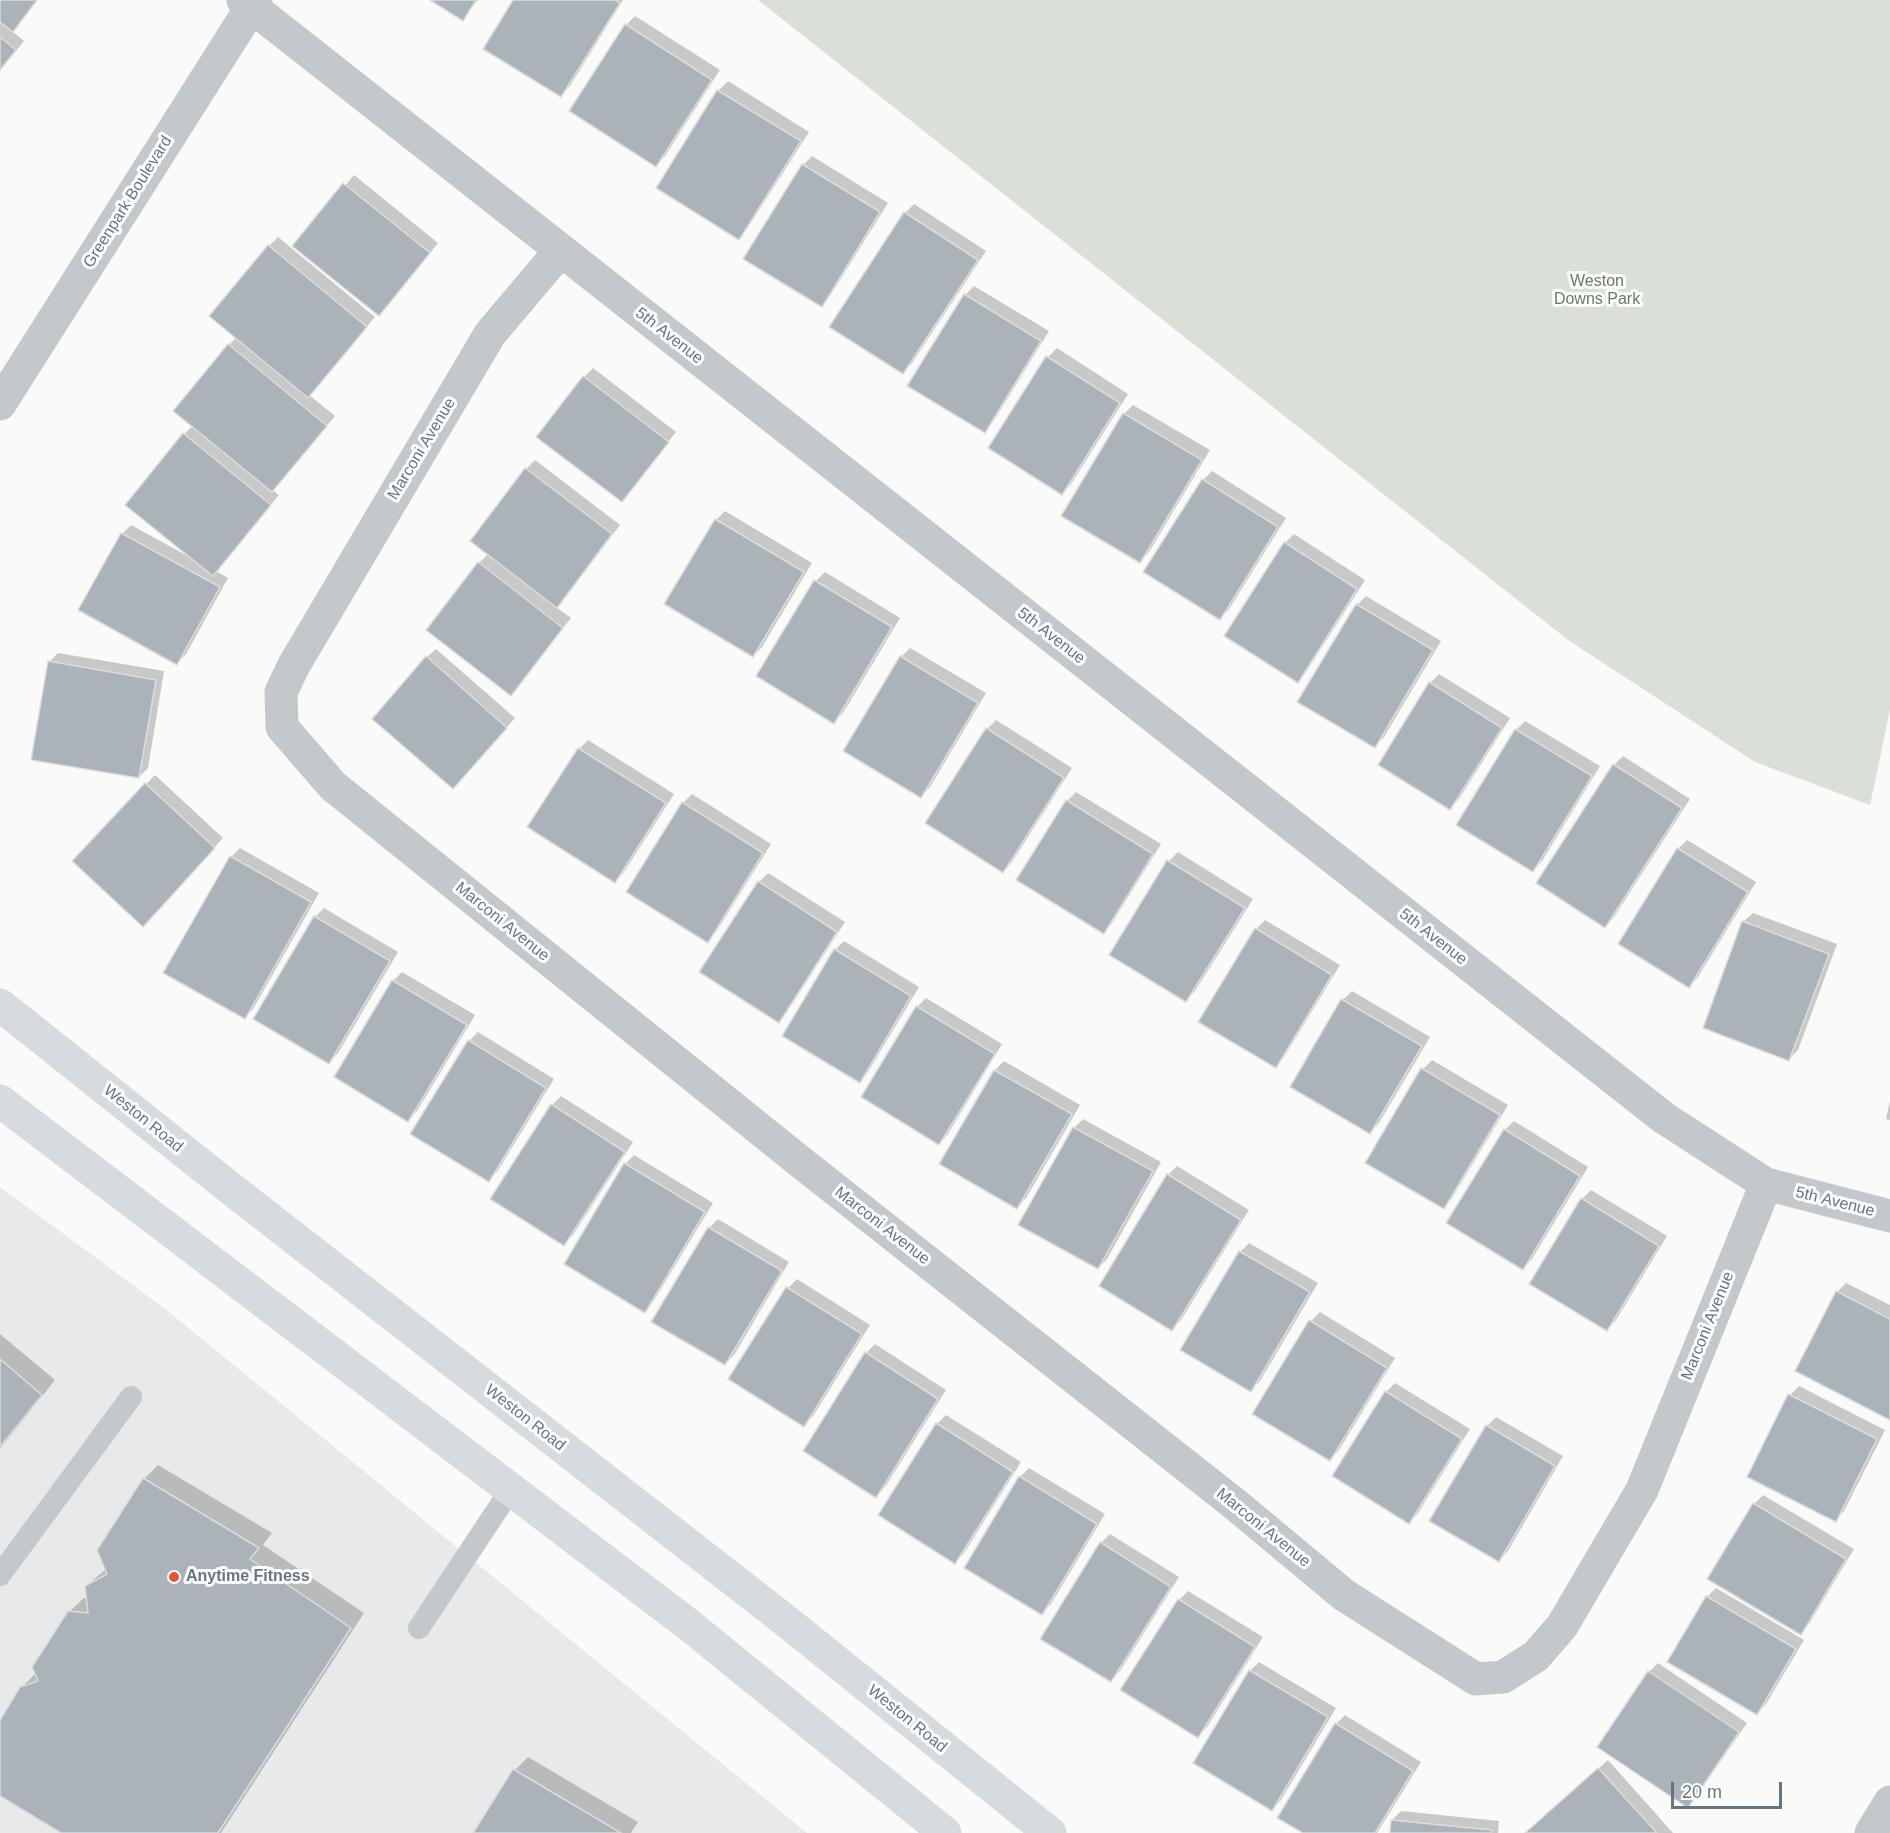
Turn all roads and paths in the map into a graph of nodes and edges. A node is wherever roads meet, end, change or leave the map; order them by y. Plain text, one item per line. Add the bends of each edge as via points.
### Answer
1 (250, 2) edge
2 (561, 250) junction
3 (0, 404) edge
4 (0, 1005) edge
5 (0, 1101) edge
6 (1766, 1184) junction
7 (1890, 1216) edge
8 (132, 1397) dead end
9 (511, 1490) junction
10 (0, 1575) edge
11 (419, 1628) dead end
12 (1890, 1802) edge
13 (945, 1833) edge
14 (1050, 1833) edge
15 (1871, 1833) edge

1 - 2 street, 5th Avenue
1 - 3 street, Greenpark Boulevard
2 - 6 street, 5th Avenue via 1664,1118
2 - 6 street, Marconi Avenue via 490,334 294,665 280,692 282,727 333,786 1344,1595 1476,1679 1503,1677 1536,1656 1562,1626 1642,1490
4 - 14 main road, Weston Road
5 - 9 main road
6 - 7 street, 5th Avenue
8 - 10 lane
9 - 11 lane
9 - 13 main road via 689,1625
12 - 15 street

